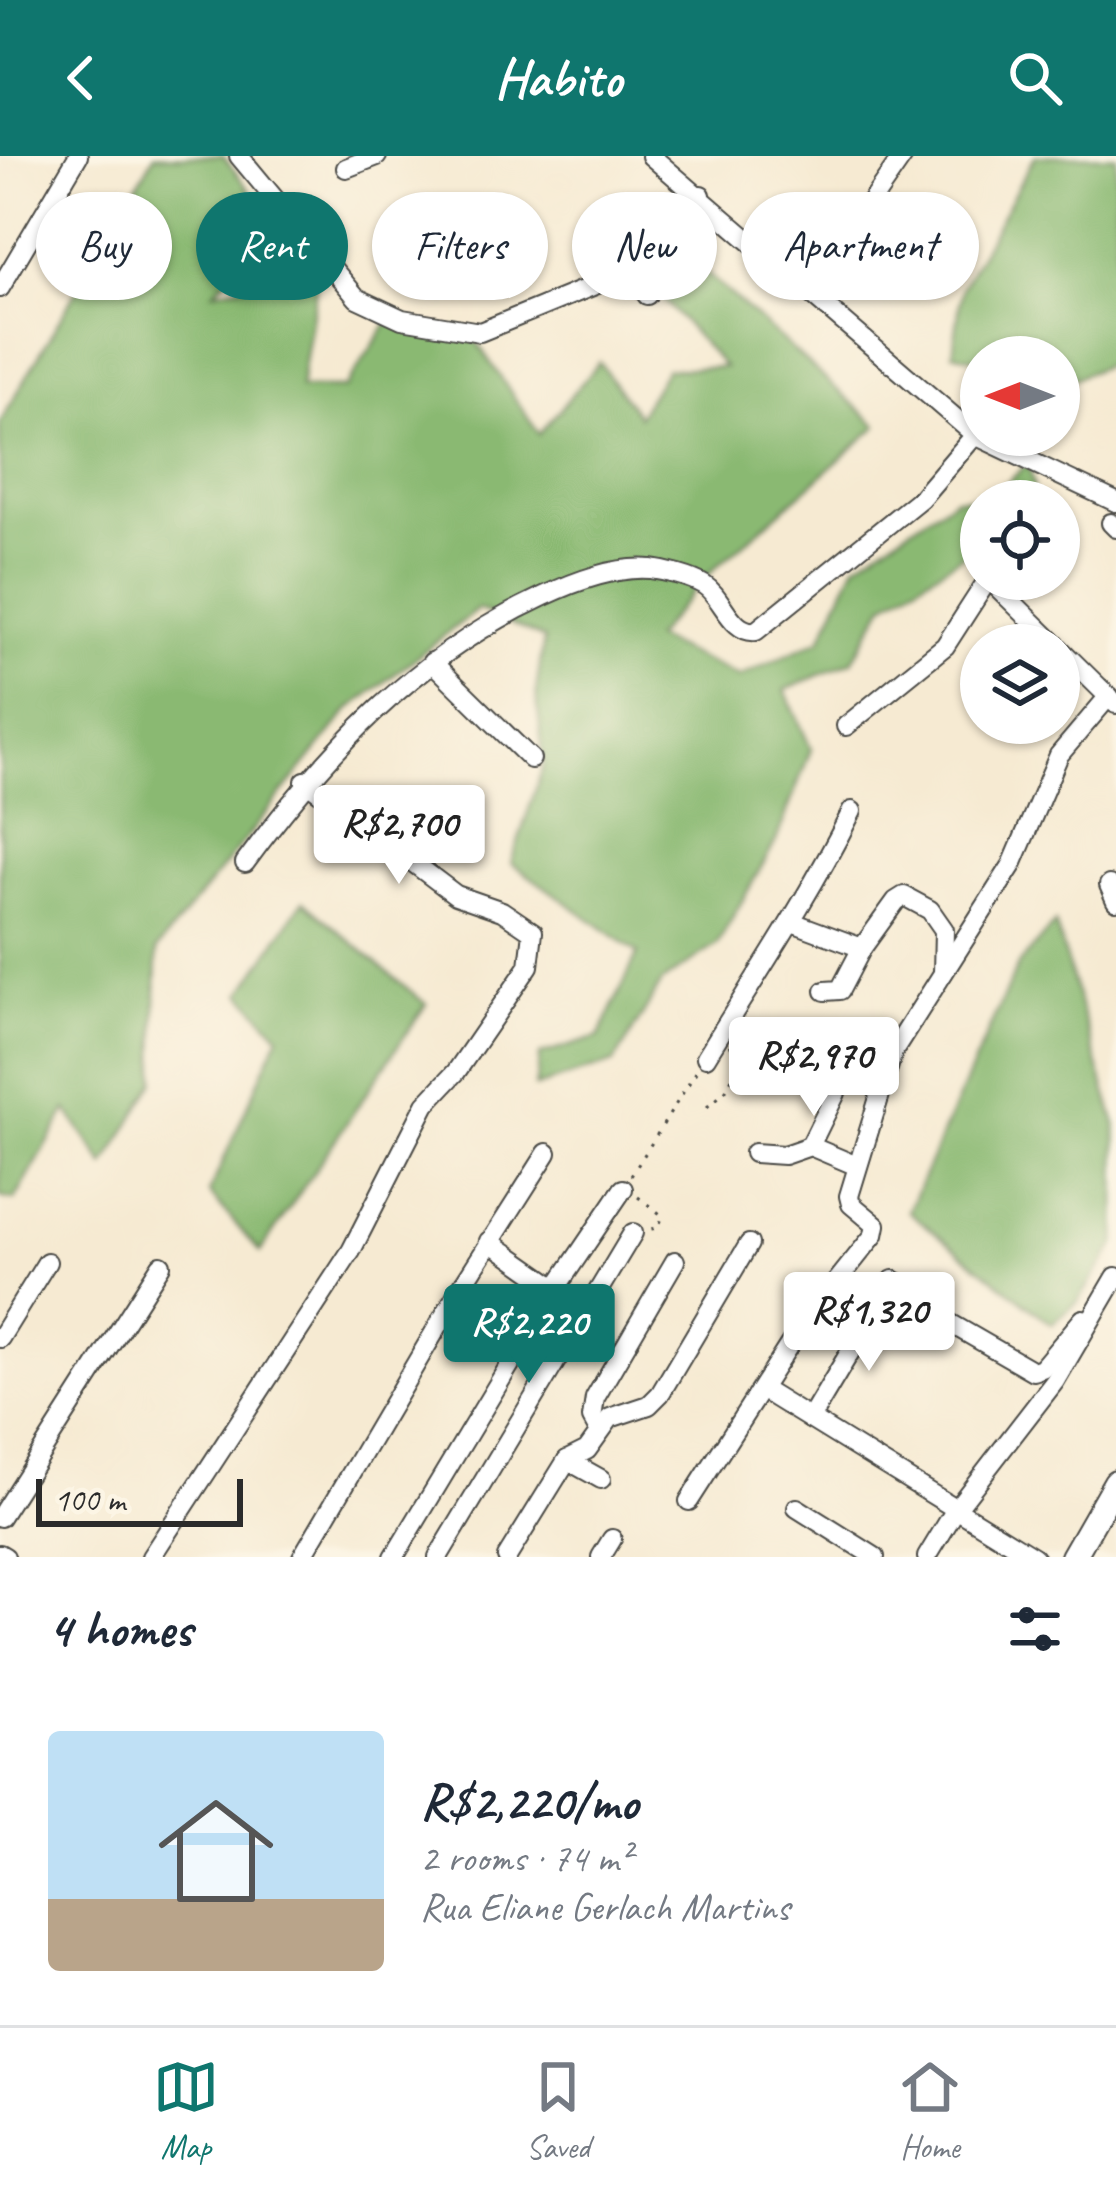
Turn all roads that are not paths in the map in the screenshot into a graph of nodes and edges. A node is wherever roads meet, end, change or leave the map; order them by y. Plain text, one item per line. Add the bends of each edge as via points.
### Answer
1 (239, 156) edge
2 (377, 156) edge
3 (651, 156) edge
4 (903, 156) edge
5 (72, 158) edge
6 (346, 168) dead end
7 (697, 192) edge
8 (879, 192) edge
9 (717, 209) edge
10 (741, 230) edge
11 (7, 264) edge
12 (0, 288) edge
13 (572, 294) edge
14 (820, 300) edge
15 (960, 423) edge
16 (960, 453) edge
17 (1018, 456) edge
18 (1116, 502) edge
19 (1035, 624) edge
20 (432, 662) junction
21 (1080, 668) edge
22 (1113, 700) edge
23 (846, 726) dead end
24 (531, 758) dead end
25 (305, 781) junction
26 (852, 811) dead end
27 (245, 862) dead end
28 (792, 922) junction
29 (862, 948) junction
30 (941, 983) junction
31 (825, 991) dead end
32 (706, 1057) road end
33 (836, 1094) dead end
34 (810, 1146) junction
35 (547, 1153) dead end
36 (754, 1153) dead end
37 (857, 1166) junction
38 (623, 1189) road end
39 (633, 1233) road end
40 (489, 1241) junction
41 (749, 1244) dead end
42 (675, 1261) dead end
43 (47, 1262) dead end
44 (161, 1265) dead end
45 (1114, 1280) edge
46 (556, 1288) junction
47 (917, 1292) dead end
48 (948, 1322) dead end
49 (0, 1338) edge
50 (763, 1390) junction
51 (810, 1419) junction
52 (598, 1430) junction
53 (567, 1460) junction
54 (602, 1479) dead end
55 (1116, 1482) edge
56 (688, 1501) dead end
57 (797, 1508) dead end
58 (956, 1509) junction
59 (0, 1517) edge
60 (611, 1539) dead end
61 (152, 1557) edge
62 (302, 1557) edge
63 (394, 1557) edge
64 (438, 1557) edge
65 (507, 1557) edge
66 (601, 1557) edge
67 (875, 1557) edge
68 (927, 1557) edge
69 (1034, 1557) edge
70 (1072, 1557) edge

1 - 13 street via 357,298 403,319 480,332
2 - 6 street
3 - 7 street
4 - 8 street
5 - 11 street
9 - 10 street
11 - 12 street
14 - 15 street
16 - 20 street via 921,498 756,631 738,627 705,585 652,569 620,571 496,618
17 - 18 street
19 - 23 street via 985,584 944,646
20 - 24 street
20 - 25 street
21 - 22 street
22 - 30 street via 1059,755 1012,866
25 - 27 street
25 - 61 street via 456,895 533,932 530,966 426,1104 351,1250
26 - 28 street
28 - 29 street
28 - 32 street
29 - 30 street via 896,901 917,899 944,930
29 - 31 street via 840,990
30 - 37 street via 893,1052
33 - 34 street
34 - 36 street
34 - 37 street
35 - 40 street
37 - 50 street via 851,1204 876,1225 874,1235 802,1325
38 - 46 street
39 - 64 street
40 - 46 street
40 - 62 street
41 - 52 street via 660,1394
42 - 52 street via 595,1399
43 - 49 street
44 - 59 street
45 - 48 street via 1038,1371
45 - 58 street via 1021,1431
46 - 63 street
47 - 51 street via 893,1280
50 - 51 street
50 - 56 street
51 - 58 street
52 - 53 street via 587,1450
53 - 54 street
53 - 65 street
55 - 70 main road
57 - 67 street
58 - 68 street
58 - 69 street
60 - 66 street

